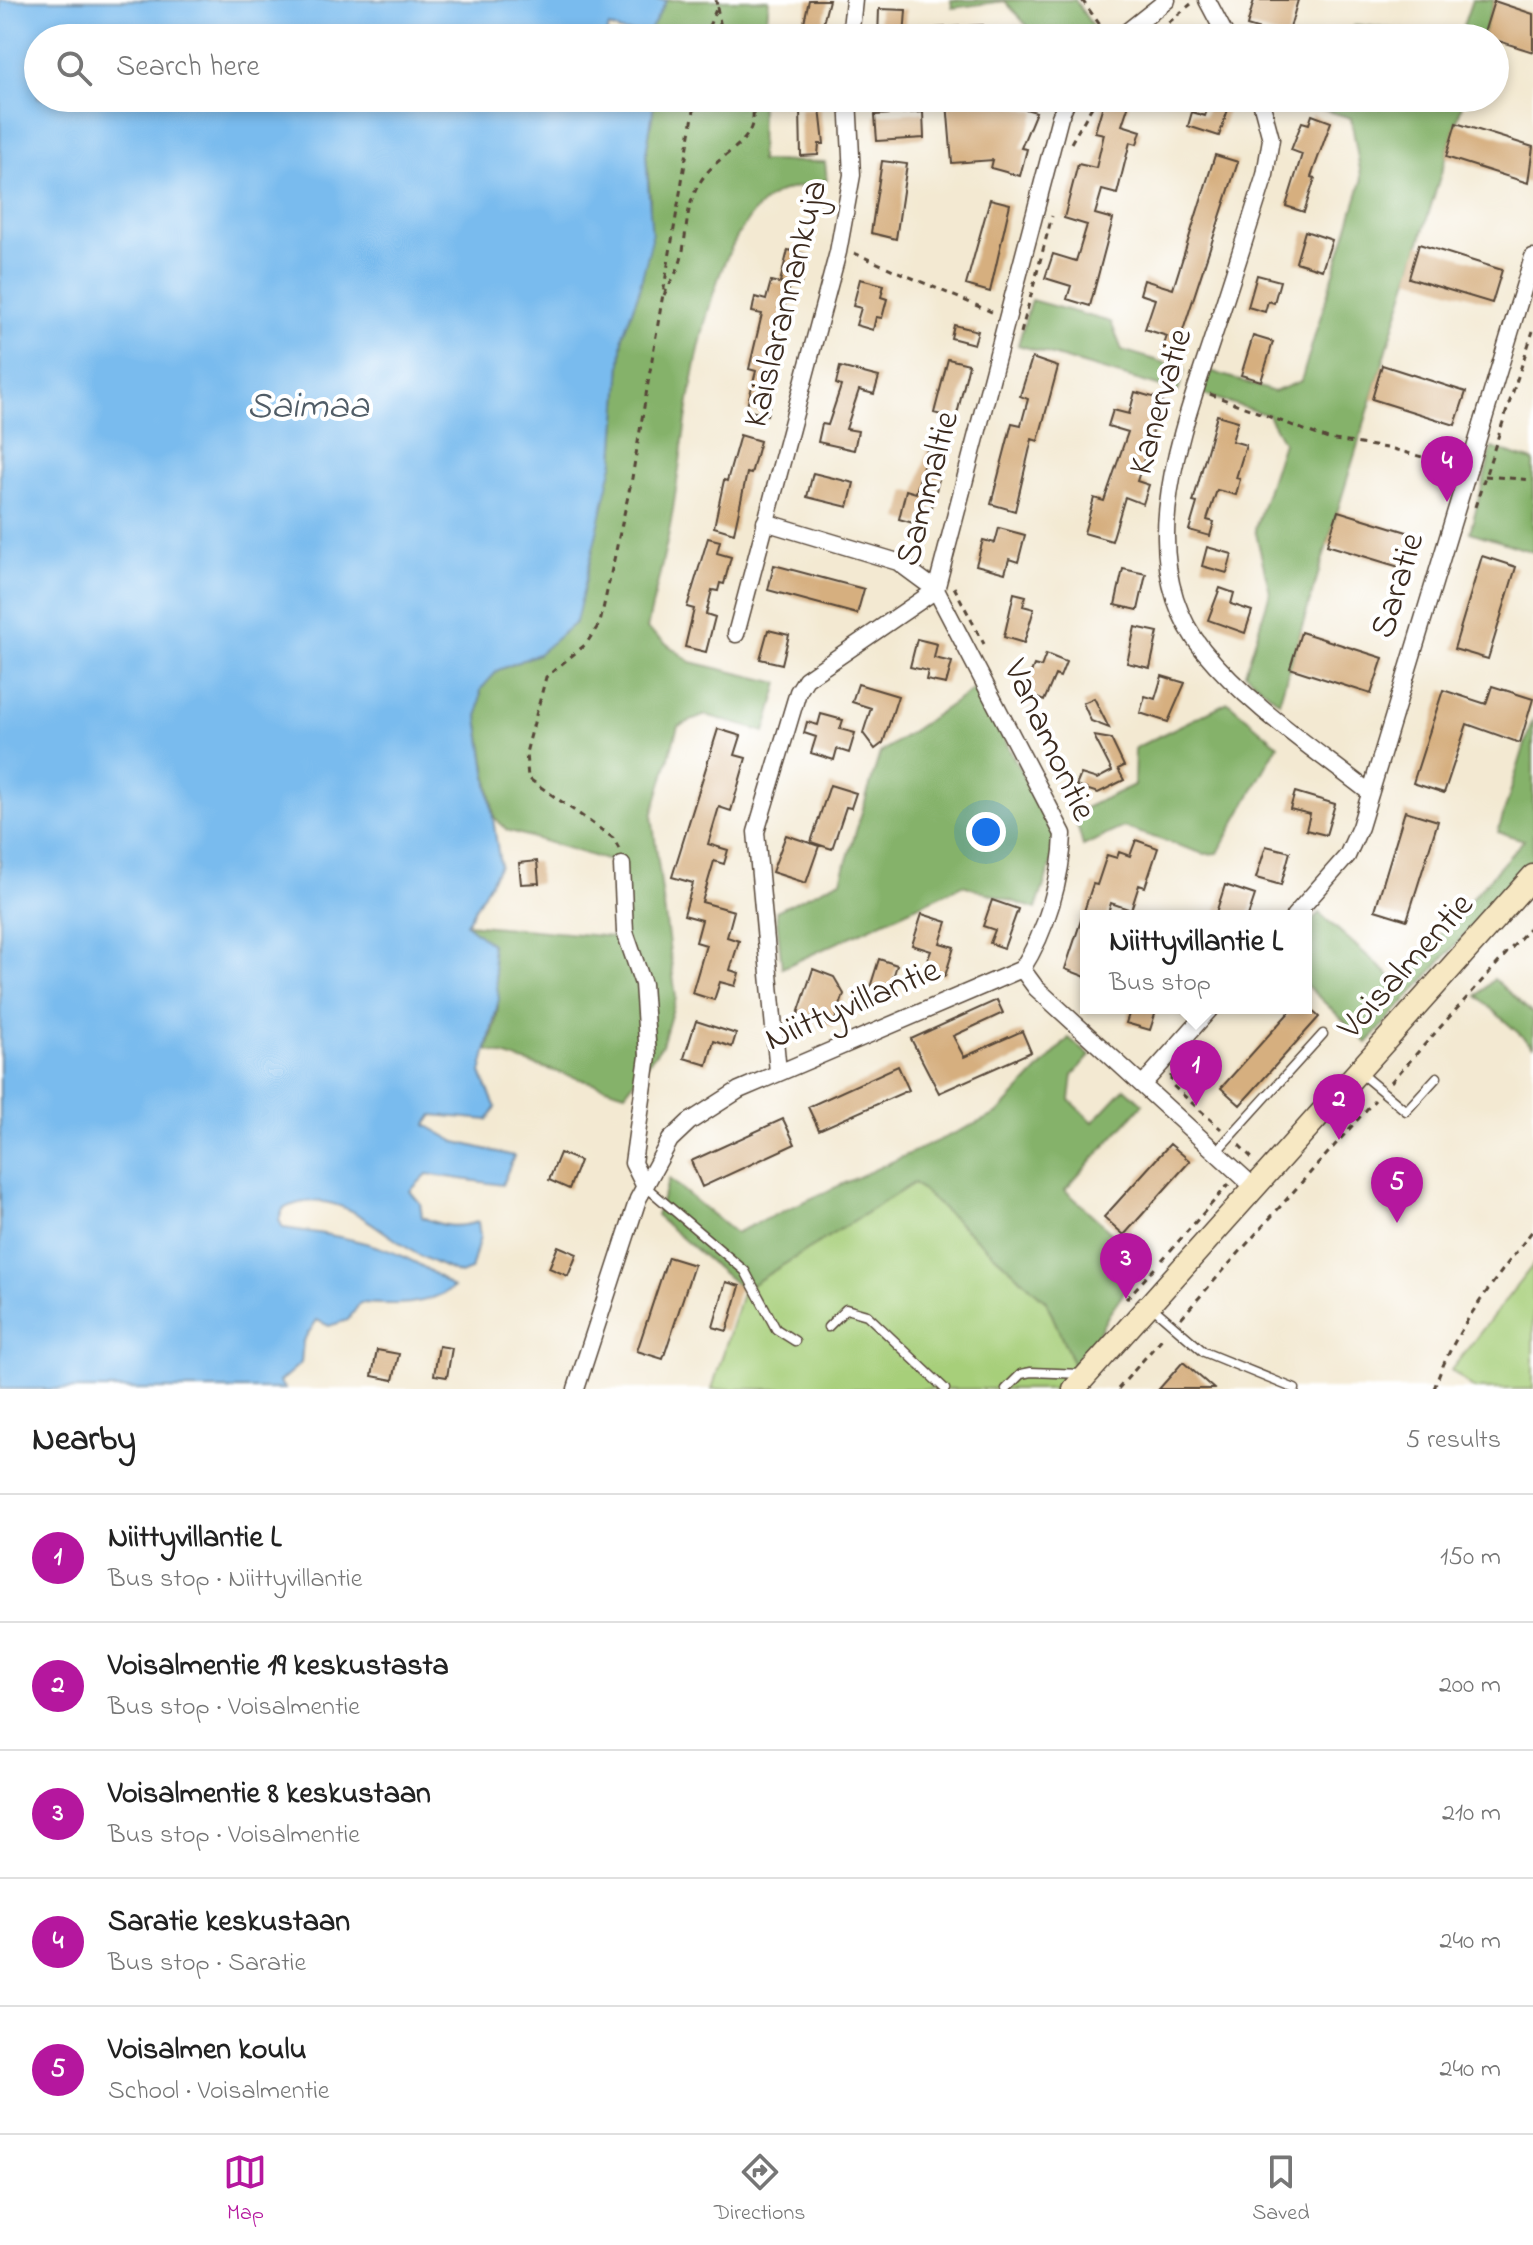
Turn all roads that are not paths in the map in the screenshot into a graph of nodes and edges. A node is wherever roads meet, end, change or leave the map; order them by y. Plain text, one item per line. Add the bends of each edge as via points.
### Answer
1 (854, 0) edge
2 (1167, 0) edge
3 (1207, 0) edge
4 (851, 24) edge
5 (1137, 24) edge
6 (1220, 24) edge
7 (849, 112) edge
8 (1062, 112) edge
9 (1264, 112) edge
10 (1533, 257) edge
11 (765, 522) junction
12 (936, 590) junction
13 (736, 634) dead end
14 (1369, 792) junction
15 (622, 865) road end
16 (1533, 876) edge
17 (1299, 910) edge
18 (1022, 969) junction
19 (1206, 1014) edge
20 (1323, 1034) dead end
21 (778, 1072) junction
22 (1360, 1072) junction
23 (1437, 1077) dead end
24 (1143, 1084) junction
25 (1216, 1152) junction
26 (1254, 1179) junction
27 (644, 1185) junction
28 (1149, 1305) junction
29 (828, 1327) dead end
30 (795, 1341) dead end
31 (1081, 1382) edge
32 (576, 1389) edge
33 (945, 1389) edge
34 (1006, 1389) edge
35 (1295, 1389) edge

1 - 4 street
2 - 5 street
3 - 6 street
7 - 11 street, Kaislarannankuja via 852,175 839,247
8 - 12 street, Sammaltie
9 - 14 street, Kanervatie via 1271,139 1265,175 1175,455 1166,532 1173,582 1202,649 1275,719
10 - 14 street, Saratie
11 - 12 street via 898,562
11 - 13 street, Kaislarannankuja
12 - 18 street, Vanamontie via 1063,834 1063,862
12 - 21 street, Sammaltie via 806,679 798,692 756,832
14 - 17 street, Saratie via 1347,856
15 - 27 street via 625,932 643,984 648,1056 633,1163
16 - 22 street, Voisalmentie
18 - 21 street, Niittyvillantie
18 - 24 street via 1036,988
19 - 24 street
20 - 25 lane
21 - 27 street, Niittyvillantie via 689,1122 670,1140
22 - 23 lane via 1406,1111
22 - 26 street, Voisalmentie
24 - 25 street
25 - 26 street
26 - 28 street, Voisalmentie
27 - 30 lane via 745,1271 776,1329
27 - 32 street, Niittyvillantie
28 - 31 street, Voisalmentie
28 - 35 lane via 1204,1352
29 - 33 lane via 846,1309 867,1315
31 - 34 lane via 1031,1372

